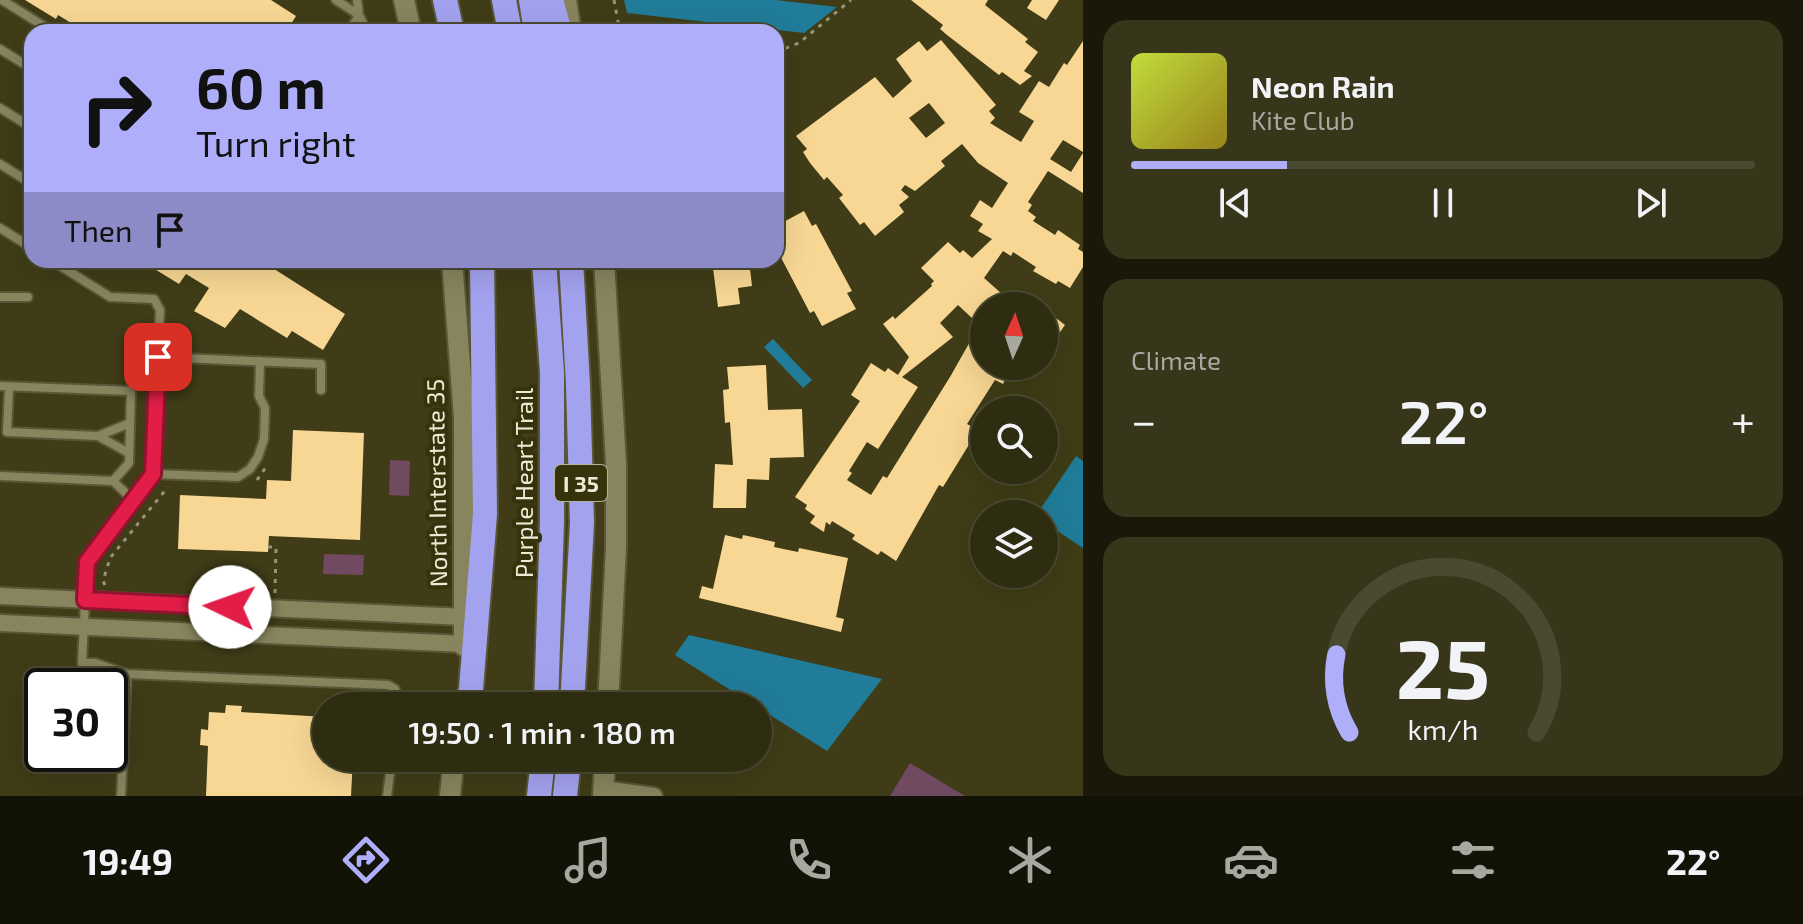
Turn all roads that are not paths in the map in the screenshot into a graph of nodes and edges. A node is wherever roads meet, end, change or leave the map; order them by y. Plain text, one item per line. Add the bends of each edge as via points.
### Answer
1 (2, 0) edge
2 (336, 0) edge
3 (357, 0) edge
4 (404, 0) edge
5 (445, 0) edge
6 (504, 0) edge
7 (531, 0) edge
8 (551, 0) edge
9 (566, 0) edge
10 (359, 15) junction
11 (40, 24) edge
12 (354, 24) edge
13 (363, 24) edge
14 (409, 24) edge
15 (450, 24) edge
16 (508, 24) edge
17 (535, 24) edge
18 (558, 24) edge
19 (570, 24) edge
20 (0, 49) edge
21 (24, 64) edge
22 (0, 108) edge
23 (24, 123) edge
24 (0, 164) edge
25 (24, 179) edge
26 (0, 228) edge
27 (24, 243) edge
28 (64, 268) edge
29 (453, 268) edge
30 (482, 268) edge
31 (545, 268) edge
32 (571, 268) edge
33 (604, 268) edge
34 (0, 297) edge
35 (28, 297) dead end
36 (158, 357) junction
37 (260, 361) junction
38 (4, 386) edge
39 (321, 390) dead end
40 (130, 423) junction
41 (98, 436) junction
42 (129, 453) junction
43 (153, 474) junction
44 (0, 476) edge
45 (113, 481) junction
46 (133, 500) junction
47 (0, 596) edge
48 (85, 600) junction
49 (465, 617) junction
50 (0, 623) edge
51 (84, 628) junction
52 (465, 644) junction
53 (110, 668) edge
54 (128, 674) edge
55 (396, 692) edge
56 (460, 692) edge
57 (470, 692) edge
58 (546, 692) edge
59 (573, 692) edge
60 (609, 692) edge
61 (122, 772) edge
62 (390, 772) edge
63 (453, 772) edge
64 (542, 772) edge
65 (568, 772) edge
66 (604, 772) edge
67 (603, 792) edge
68 (121, 796) edge
69 (387, 796) edge
70 (450, 796) edge
71 (539, 796) edge
72 (565, 796) edge
73 (654, 796) edge

1 - 11 lane
2 - 10 lane
3 - 10 lane
4 - 14 main road
5 - 15 highway
6 - 16 highway
7 - 17 highway
8 - 18 highway
9 - 19 main road
10 - 12 lane
10 - 13 lane
20 - 21 lane
22 - 23 lane
24 - 25 lane
26 - 27 lane
28 - 36 lane via 110,297 154,299 160,310
29 - 49 main road, North Interstate 35 via 464,418
30 - 57 highway via 485,514
31 - 58 highway, Purple Heart Trail / I 35 via 552,372
32 - 59 highway, I 35 via 582,523
33 - 60 main road via 616,464
34 - 35 lane
36 - 37 lane
36 - 43 lane
37 - 39 lane via 321,364
37 - 43 lane via 264,439 250,469 238,477
38 - 40 lane via 131,391
38 - 41 lane via 7,432
40 - 41 lane
40 - 42 lane
41 - 42 lane
42 - 45 lane via 129,463
43 - 46 lane
44 - 45 lane
45 - 46 lane
46 - 48 lane via 87,562
47 - 48 street
48 - 49 street
48 - 51 lane
49 - 52 main road, North Interstate 35
50 - 51 street
51 - 52 street
51 - 53 lane via 82,663
52 - 56 main road, North Interstate 35
54 - 55 lane via 388,685
61 - 68 lane
62 - 69 lane
63 - 70 main road
64 - 71 highway
65 - 72 highway
66 - 67 main road
67 - 73 street

